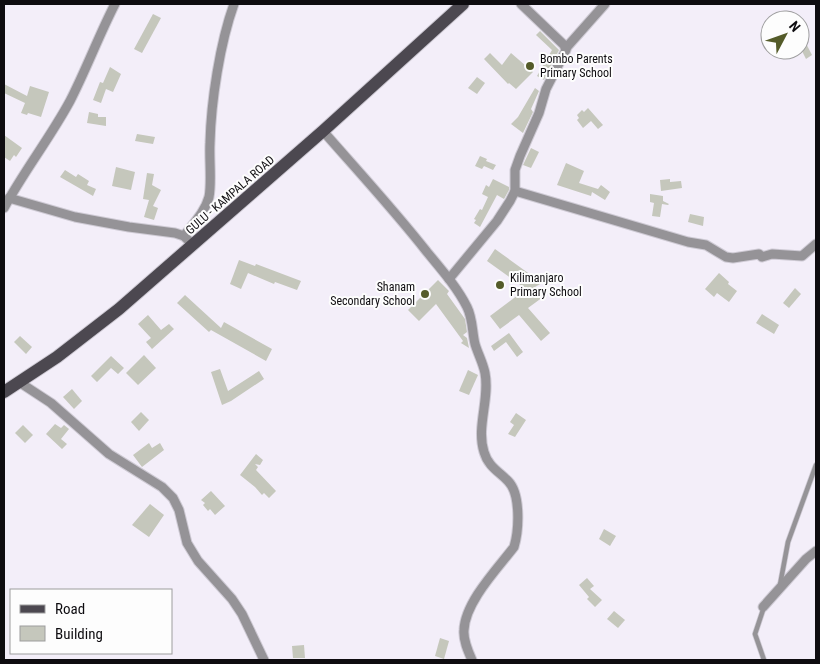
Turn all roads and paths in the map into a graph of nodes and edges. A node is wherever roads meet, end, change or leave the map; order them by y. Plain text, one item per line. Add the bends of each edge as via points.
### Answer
1 (115, 4) edge
2 (234, 4) edge
3 (463, 4) edge
4 (521, 4) edge
5 (605, 4) edge
6 (566, 48) junction
7 (323, 131) junction
8 (515, 190) junction
9 (9, 198) junction
10 (4, 208) edge
11 (184, 236) junction
12 (816, 244) edge
13 (193, 246) junction
14 (449, 279) junction
15 (19, 382) junction
16 (4, 392) edge
17 (816, 465) edge
18 (816, 551) edge
19 (764, 607) junction
20 (264, 660) edge
21 (472, 660) edge
22 (764, 660) edge

1 - 9 street via 70,100
2 - 11 street via 215,90 209,196 202,214
3 - 7 main road, GULU - KAMPALA ROAD
4 - 6 street
5 - 6 street
6 - 8 street via 520,156 515,170
7 - 13 main road, GULU - KAMPALA ROAD
7 - 14 street
8 - 12 street via 706,245 726,257 759,254 762,257 772,254 802,256
8 - 14 street via 505,211
9 - 10 street
9 - 11 street via 75,217
11 - 13 street
13 - 15 main road, GULU - KAMPALA ROAD via 119,309
14 - 21 street via 468,309 485,372 484,451 490,466 508,481 516,497 517,538 514,547 474,601 465,620 464,637
15 - 16 main road, GULU - KAMPALA ROAD
15 - 20 street via 58,410 92,442 162,487 172,498 179,510 187,543 242,614
17 - 19 lane via 788,542 780,587
18 - 19 street
19 - 22 lane via 755,634

